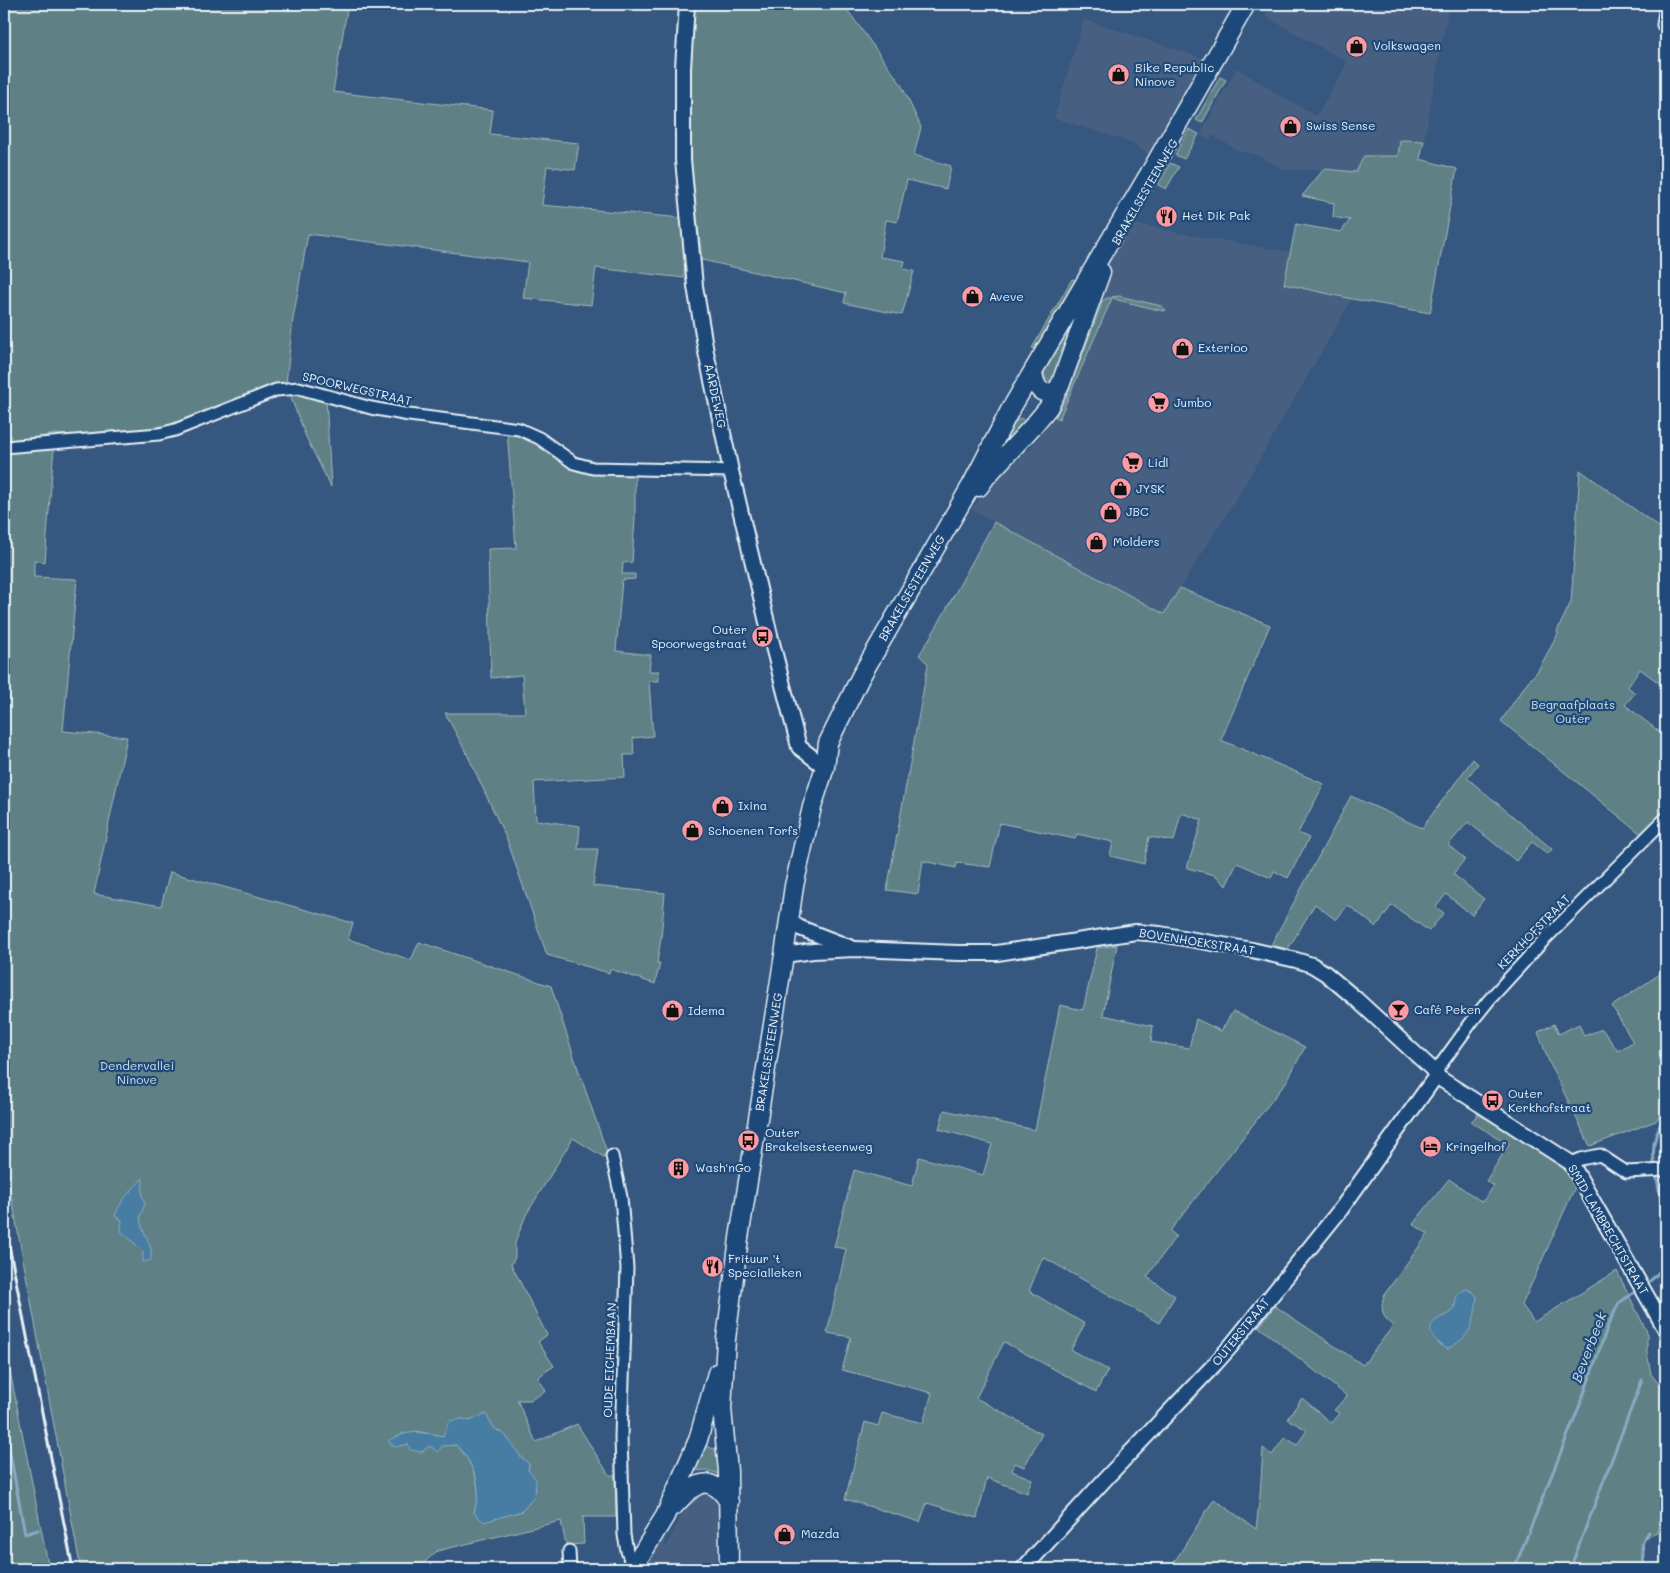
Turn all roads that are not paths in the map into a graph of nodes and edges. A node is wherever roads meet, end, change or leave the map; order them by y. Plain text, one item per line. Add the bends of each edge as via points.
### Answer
1 (687, 4) edge
2 (1246, 4) edge
3 (1253, 4) edge
4 (1666, 4) edge
5 (1666, 25) edge
6 (1033, 372) junction
7 (1058, 390) junction
8 (1009, 412) junction
9 (1033, 426) junction
10 (4, 446) edge
11 (731, 471) junction
12 (824, 767) junction
13 (1666, 818) edge
14 (789, 921) junction
15 (855, 949) junction
16 (784, 955) junction
17 (1436, 1076) junction
18 (612, 1156) dead end
19 (1571, 1163) junction
20 (1664, 1170) edge
21 (1666, 1330) edge
22 (726, 1339) junction
23 (729, 1502) junction
24 (665, 1516) junction
25 (569, 1551) dead end
26 (631, 1567) edge
27 (570, 1569) edge
28 (729, 1569) edge
29 (1023, 1569) edge

1 - 11 street, AARDEWEG via 683,150 690,239 700,321
2 - 6 main road, BRAKELSESTEENWEG
3 - 7 main road, BRAKELSESTEENWEG via 1109,254
4 - 5 street via 1663,25
6 - 7 main road via 1040,390 1051,393
6 - 8 main road, BRAKELSESTEENWEG
7 - 9 main road, BRAKELSESTEENWEG
8 - 9 main road via 1017,406 1028,408
8 - 12 main road, BRAKELSESTEENWEG via 971,486 861,676 828,743
9 - 12 main road, BRAKELSESTEENWEG via 986,477 959,516 887,640 844,734
10 - 11 street, SPOORWEGSTRAAT via 159,434 276,390 299,388 371,408 519,429 540,438 574,463 594,468
11 - 12 street, AARDEWEG via 799,747
12 - 14 main road, BRAKELSESTEENWEG via 802,848
13 - 17 street, KERKHOFSTRAAT via 1489,1000 1439,1067
14 - 15 street, BOVENHOEKSTRAAT
14 - 16 main road, BRAKELSESTEENWEG
15 - 16 street, BOVENHOEKSTRAAT
15 - 17 street, BOVENHOEKSTRAAT via 997,953 1136,932 1252,950 1312,965 1325,973
16 - 22 main road, BRAKELSESTEENWEG
17 - 19 street, SMID LAMBRECHTSTRAAT
17 - 29 street, OUTERSTRAAT via 1340,1209 1219,1359
18 - 26 street, OUDE EICHEMBAAN via 621,1197 627,1268 622,1446 624,1535
19 - 20 street via 1600,1155 1626,1172
19 - 21 street, SMID LAMBRECHTSTRAAT
22 - 23 main road, BRAKELSESTEENWEG via 722,1409
22 - 24 main road, BRAKELSESTEENWEG via 698,1440
23 - 24 main road via 715,1486 700,1484 692,1487
23 - 28 main road, BRAKELSESTEENWEG
24 - 26 main road
25 - 27 street

